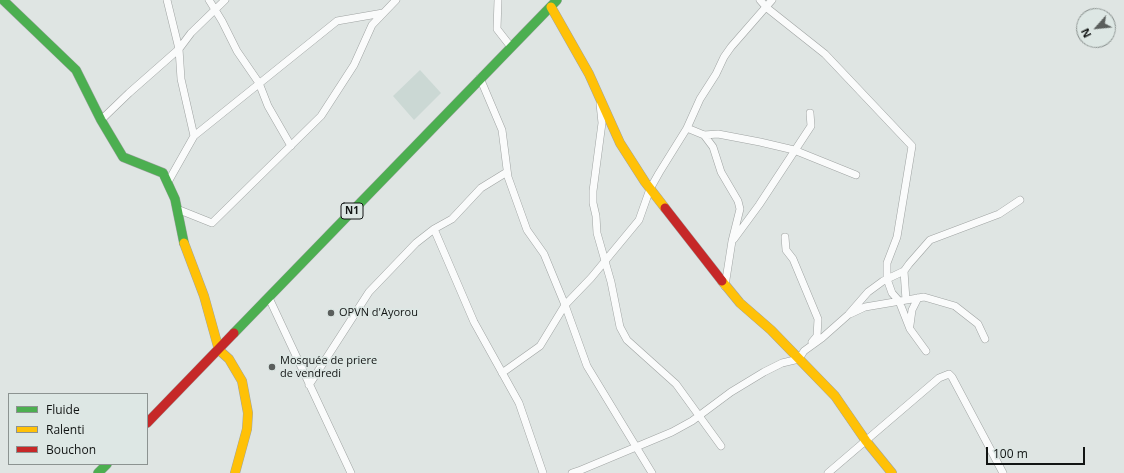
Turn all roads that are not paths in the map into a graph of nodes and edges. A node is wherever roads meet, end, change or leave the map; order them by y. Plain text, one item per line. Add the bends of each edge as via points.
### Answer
1 (3, 0) edge
2 (11, 0) edge
3 (167, 0) edge
4 (209, 0) edge
5 (225, 0) edge
6 (396, 0) edge
7 (498, 0) edge
8 (557, 0) edge
9 (760, 0) edge
10 (772, 0) edge
11 (766, 6) junction
12 (551, 7) junction
13 (214, 9) junction
14 (15, 13) junction
15 (383, 13) junction
16 (511, 47) junction
17 (179, 49) junction
18 (480, 78) junction
19 (259, 83) junction
20 (600, 98) junction
21 (810, 113) dead end
22 (101, 120) junction
23 (687, 128) junction
24 (704, 135) junction
25 (194, 136) junction
26 (291, 146) junction
27 (794, 150) junction
28 (507, 172) junction
29 (856, 175) dead end
30 (168, 182) junction
31 (650, 189) junction
32 (1020, 200) dead end
33 (177, 209) junction
34 (434, 230) junction
35 (785, 237) dead end
36 (732, 241) junction
37 (605, 261) junction
38 (904, 272) junction
39 (887, 279) junction
40 (725, 286) junction
41 (269, 298) junction
42 (918, 298) junction
43 (906, 300) junction
44 (899, 301) junction
45 (565, 305) junction
46 (848, 315) junction
47 (910, 329) junction
48 (985, 339) dead end
49 (219, 350) junction
50 (804, 351) junction
51 (926, 351) dead end
52 (799, 359) junction
53 (502, 373) junction
54 (309, 385) junction
55 (700, 415) junction
56 (148, 422) edge
57 (866, 441) junction
58 (721, 446) dead end
59 (636, 447) junction
60 (106, 465) edge
61 (98, 473) edge
62 (235, 473) edge
63 (351, 473) edge
64 (543, 473) edge
65 (572, 473) edge
66 (652, 473) edge
67 (828, 473) edge
68 (892, 473) edge
69 (1003, 473) edge

1 - 14 street
2 - 14 street
3 - 17 street
4 - 13 street
5 - 13 street
6 - 15 street
7 - 16 street via 497,29
8 - 12 street, N1
9 - 11 street
10 - 11 street
11 - 23 street via 724,57
11 - 39 street via 825,54 912,146 897,237 887,263
12 - 16 street, N1
12 - 20 street
13 - 17 street
13 - 19 street via 237,52
14 - 22 street via 76,70
15 - 19 street via 337,21
15 - 26 street via 372,25 354,65 321,116
16 - 18 street, N1
17 - 22 street
17 - 25 street via 180,79
18 - 28 street via 502,130
18 - 41 street, N1
19 - 25 street
19 - 26 street via 268,106
20 - 31 street via 620,143
20 - 37 street via 602,123 593,203
21 - 27 street via 811,126
22 - 30 street via 123,157 164,173
23 - 24 street
23 - 31 street
24 - 27 street via 718,134
24 - 36 street via 713,147 721,172 740,209
25 - 30 street
26 - 33 street via 212,223
27 - 29 street
27 - 36 street via 759,205
28 - 34 street via 482,188 452,219
28 - 45 street via 528,230 544,254
30 - 33 street
31 - 37 street via 639,220
31 - 40 street
32 - 38 street via 999,214 930,240
33 - 49 street via 183,241 204,296
34 - 53 street via 474,322
34 - 54 street via 416,243 369,292
35 - 50 street via 786,250 793,259 818,319 817,336
36 - 40 street
37 - 45 street
37 - 55 street via 620,327 627,340 676,384
38 - 39 street
38 - 43 street
39 - 44 street via 892,293
39 - 46 street via 868,292
40 - 52 street
41 - 49 street, N1
41 - 54 street
42 - 43 street
42 - 47 street via 912,310
42 - 48 street via 924,297 955,306 978,324
43 - 44 street
44 - 46 street via 865,307
44 - 47 street
45 - 53 street via 540,346
45 - 59 street via 587,366
46 - 50 street
47 - 51 street
49 - 56 street, N1
49 - 62 street via 229,360 242,381 248,413 247,429
50 - 52 street
52 - 55 street via 782,362 764,372
52 - 57 street via 835,396
53 - 64 street via 519,403
54 - 63 street
55 - 58 street
55 - 59 street via 672,432
57 - 67 street
57 - 68 street
57 - 69 street via 939,378 949,374
59 - 65 street
59 - 66 street
60 - 61 street

